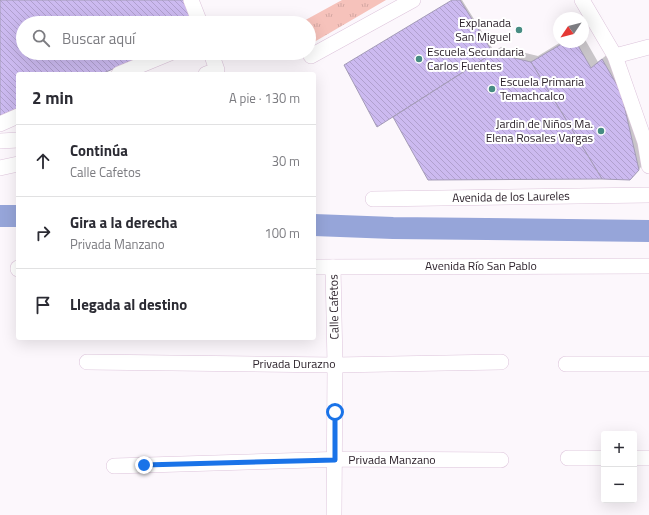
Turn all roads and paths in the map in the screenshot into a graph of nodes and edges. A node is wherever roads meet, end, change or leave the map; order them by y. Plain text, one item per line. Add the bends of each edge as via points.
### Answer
1 (191, 0) edge
2 (413, 0) edge
3 (582, 0) edge
4 (197, 16) edge
5 (649, 47) edge
6 (316, 53) edge
7 (615, 56) junction
8 (153, 60) edge
9 (212, 60) edge
10 (124, 72) edge
11 (214, 72) edge
12 (16, 117) edge
13 (0, 124) edge
14 (16, 140) edge
15 (0, 141) edge
16 (647, 142) edge
17 (16, 164) edge
18 (649, 166) edge
19 (0, 168) edge
20 (649, 195) edge
21 (373, 200) dead end
22 (649, 266) edge
23 (316, 267) edge
24 (333, 267) junction
25 (87, 362) dead end
26 (501, 362) dead end
27 (566, 364) dead end
28 (649, 364) edge
29 (335, 365) junction
30 (568, 458) dead end
31 (601, 458) edge
32 (637, 458) edge
33 (649, 458) edge
34 (335, 460) junction
35 (502, 460) dead end
36 (114, 466) dead end
37 (334, 515) edge

1 - 4 street
2 - 6 street
3 - 7 street
5 - 7 street
7 - 16 street
8 - 10 street
9 - 11 street
12 - 13 street
14 - 15 street
16 - 18 street
17 - 19 street
20 - 21 street, Avenida de los Laureles
22 - 24 street, Avenida Río San Pablo
23 - 24 street, Avenida Río San Pablo
24 - 29 street, Calle Cafetos
25 - 29 street, Privada Durazno
26 - 29 street, Privada Durazno
27 - 28 street
29 - 34 street, Calle Cafetos
30 - 31 street
32 - 33 street
34 - 35 street, Privada Manzano
34 - 36 street, Privada Manzano
34 - 37 street, Calle Cafetos

